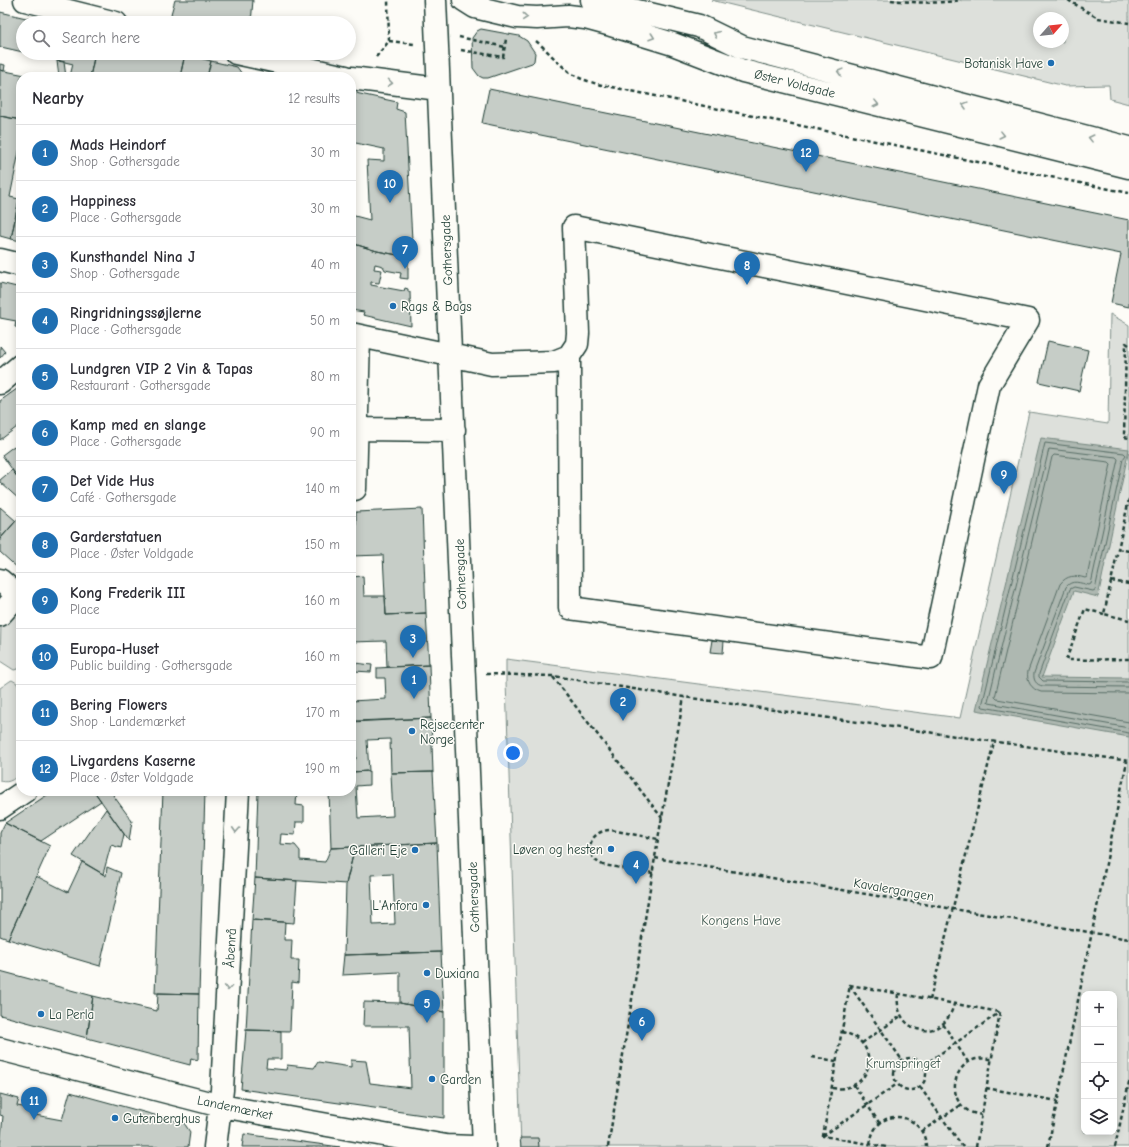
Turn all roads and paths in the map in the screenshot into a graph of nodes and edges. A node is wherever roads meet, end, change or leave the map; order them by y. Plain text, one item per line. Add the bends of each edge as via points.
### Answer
1 (25, 0) edge
2 (388, 0) edge
3 (435, 0) edge
4 (464, 0) edge
5 (592, 0) edge
6 (891, 0) edge
7 (961, 0) edge
8 (1068, 0) edge
9 (88, 16) edge
10 (1129, 23) edge
11 (500, 38) dead end
12 (534, 40) dead end
13 (446, 41) junction
14 (505, 48) junction
15 (247, 60) edge
16 (260, 68) edge
17 (297, 72) edge
18 (356, 74) edge
19 (356, 79) edge
20 (439, 89) junction
21 (1129, 148) edge
22 (1129, 167) edge
23 (1129, 193) edge
24 (0, 260) edge
25 (16, 264) edge
26 (356, 335) edge
27 (1129, 346) edge
28 (450, 356) junction
29 (569, 356) junction
30 (16, 369) edge
31 (0, 383) edge
32 (1125, 400) junction
33 (1129, 401) edge
34 (356, 429) edge
35 (454, 430) junction
36 (1129, 438) edge
37 (1129, 499) edge
38 (1128, 506) edge
39 (1118, 549) junction
40 (1129, 551) edge
41 (0, 580) edge
42 (1111, 581) junction
43 (1129, 584) edge
44 (16, 593) edge
45 (16, 599) edge
46 (1104, 614) junction
47 (0, 615) edge
48 (1129, 620) edge
49 (1129, 660) edge
50 (464, 673) junction
51 (553, 676) junction
52 (684, 697) junction
53 (994, 742) junction
54 (1128, 761) edge
55 (18, 796) edge
56 (238, 796) edge
57 (0, 808) edge
58 (662, 818) junction
59 (658, 839) junction
60 (655, 858) junction
61 (653, 873) junction
62 (953, 909) junction
63 (1092, 933) junction
64 (1129, 940) edge
65 (850, 985) junction
66 (898, 994) junction
67 (930, 1000) junction
68 (954, 1004) junction
69 (1000, 1012) junction
70 (901, 1016) junction
71 (943, 1024) junction
72 (881, 1030) junction
73 (842, 1032) junction
74 (862, 1043) junction
75 (956, 1043) junction
76 (0, 1049) edge
77 (812, 1057) dead end
78 (991, 1059) junction
79 (902, 1060) junction
80 (836, 1061) junction
81 (968, 1062) junction
82 (924, 1065) junction
83 (1129, 1082) edge
84 (898, 1084) junction
85 (854, 1085) junction
86 (920, 1087) junction
87 (832, 1088) junction
88 (986, 1088) junction
89 (1058, 1101) junction
90 (961, 1104) junction
91 (867, 1105) junction
92 (221, 1106) junction
93 (982, 1115) junction
94 (942, 1118) junction
95 (880, 1124) junction
96 (922, 1131) junction
97 (823, 1136) junction
98 (870, 1144) junction
99 (215, 1147) edge
100 (473, 1147) edge
101 (484, 1147) edge
102 (608, 1147) edge
103 (886, 1147) edge
104 (926, 1147) edge
105 (963, 1147) edge
106 (976, 1147) edge
107 (1048, 1147) edge
108 (1116, 1147) edge

1 - 9 street
2 - 18 path via 389,41
3 - 13 street, Gothersgade
4 -> 22 street, Øster Voldgade via 474,7 517,16 585,18 666,42 743,71
21 -> 5 street, Øster Voldgade via 742,47 699,26
6 - 7 path
8 - 10 path via 1098,18
11 - 14 path via 506,39
12 - 23 path via 572,73 597,84
13 - 14 path
13 - 14 path via 503,57
13 - 20 street, Gothersgade
15 - 16 street
16 - 17 street
19 -> 20 street
20 - 28 street, Gothersgade
24 - 25 street
26 - 28 street
27 - 32 path via 1126,343
28 - 29 street via 492,364 554,362
28 - 35 street, Gothersgade
29 - 29 street via 570,608 931,658 989,385 1028,320 574,227 578,333 577,344
30 - 31 street
32 - 33 path
32 - 36 path via 1124,437
34 - 35 street
35 - 50 street, Gothersgade
37 - 38 path
38 - 39 path
39 - 40 path
39 - 42 path
41 - 44 street
42 - 43 path
42 - 46 path
45 - 47 street
46 - 48 path
46 - 49 path via 1085,609 1066,660
50 - 51 path
50 - 101 street, Gothersgade
51 - 52 path
51 - 58 path
52 - 53 path
52 - 58 path
53 - 54 path
53 - 62 path
54 - 63 path
55 - 57 street
56 -> 92 street, Åbenrå
58 - 59 path
59 - 60 path
59 - 61 path via 605,830 593,838 590,847 598,863
60 - 61 path
60 - 62 path, Kavalergangen
61 - 102 path
62 - 63 path, Kavalergangen
62 - 67 path
63 - 64 path, Kavalergangen
63 - 89 path
65 - 66 path
65 - 72 path
65 - 73 path
66 - 67 path
66 - 70 path via 898,1009
67 - 68 path
68 - 69 path
68 - 71 path via 949,1018
69 - 75 path
69 - 78 path
70 - 71 path via 911,1026 924,1030 931,1030
70 - 72 path
71 - 75 path
72 - 74 path
72 - 79 path
73 - 74 path via 850,1034
73 - 80 path
74 - 85 path via 868,1055 867,1069 864,1076
75 - 81 path
75 - 82 path
76 - 92 street, Landemærket
77 - 80 path
78 - 81 path
78 - 88 path
79 - 82 path via 911,1058
79 - 84 path via 894,1074
80 - 87 path
81 - 90 path via 956,1078 955,1092
82 - 86 path via 926,1079
83 - 108 path
84 - 86 path via 905,1090
84 - 91 path
85 - 87 path via 841,1089
85 - 91 path
86 - 94 path
87 - 97 path
88 - 89 path
88 - 93 path
89 - 107 path
90 - 93 path via 966,1110
90 - 94 path
91 - 95 path
91 - 97 path
92 - 99 street, Åbenrå
92 - 100 street, Landemærket via 446,1146
93 - 106 path
94 - 96 path
94 - 105 path
95 - 96 path via 892,1118 906,1118
95 - 98 path via 875,1129
96 - 104 path
97 - 98 path
98 - 103 path

